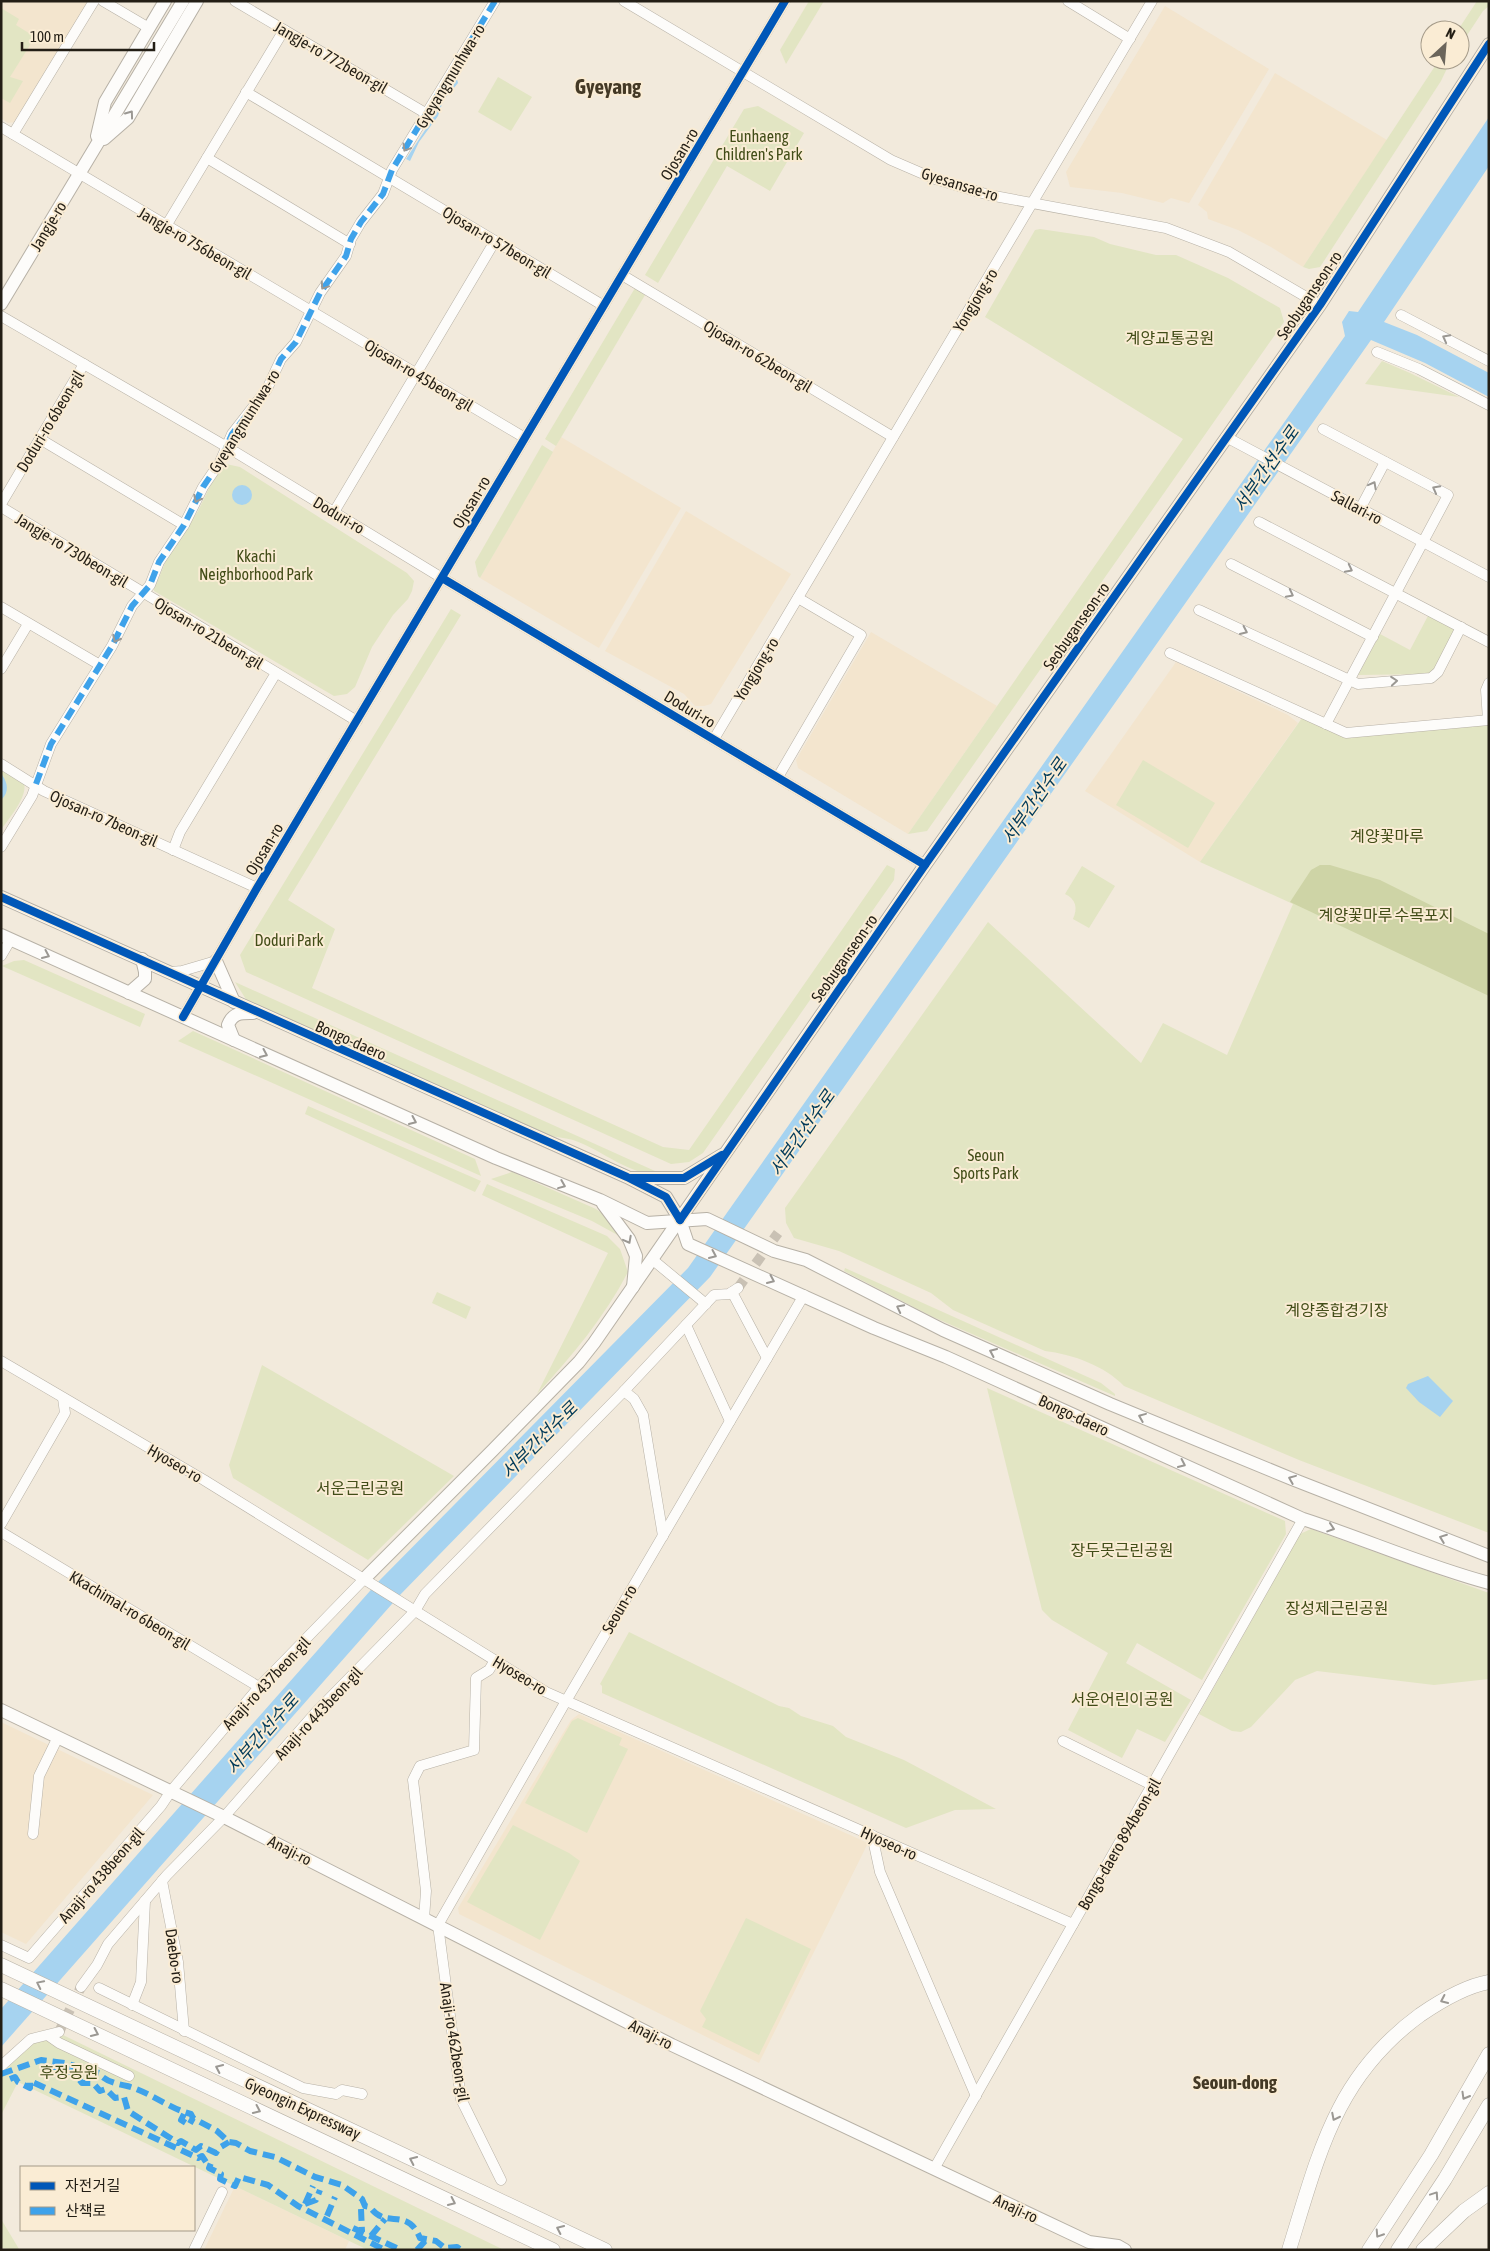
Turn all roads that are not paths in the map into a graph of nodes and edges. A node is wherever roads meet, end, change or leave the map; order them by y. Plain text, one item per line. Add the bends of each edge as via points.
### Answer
1 (94, 1) edge
2 (103, 1) edge
3 (166, 1) edge
4 (182, 1) edge
5 (197, 1) edge
6 (235, 1) edge
7 (495, 1) edge
8 (786, 1) edge
9 (1068, 1) edge
10 (1152, 1) edge
11 (630, 3) edge
12 (149, 28) junction
13 (284, 30) junction
14 (1130, 39) junction
15 (1489, 44) edge
16 (743, 73) junction
17 (246, 92) junction
18 (427, 114) junction
19 (1, 127) edge
20 (13, 134) junction
21 (95, 148) junction
22 (207, 158) junction
23 (79, 174) junction
24 (390, 177) junction
25 (1032, 204) junction
26 (166, 226) junction
27 (495, 241) junction
28 (350, 244) junction
29 (622, 275) junction
30 (1, 304) edge
31 (1320, 305) junction
32 (604, 306) junction
33 (312, 312) junction
34 (1401, 315) dead end
35 (1, 316) edge
36 (1377, 352) dead end
37 (1489, 361) edge
38 (84, 364) junction
39 (416, 374) junction
40 (1489, 405) edge
41 (1323, 429) dead end
42 (893, 437) junction
43 (1226, 437) junction
44 (525, 438) junction
45 (40, 439) junction
46 (227, 447) junction
47 (1385, 462) junction
48 (1, 506) edge
49 (1360, 509) junction
50 (334, 512) junction
51 (1259, 522) dead end
52 (184, 525) junction
53 (1423, 542) junction
54 (1231, 564) dead end
55 (1489, 577) edge
56 (442, 578) junction
57 (143, 594) junction
58 (1396, 594) junction
59 (798, 598) junction
60 (1, 607) edge
61 (1200, 610) dead end
62 (28, 624) junction
63 (1461, 627) junction
64 (1373, 637) junction
65 (1489, 642) edge
66 (1170, 653) dead end
67 (100, 665) junction
68 (1, 669) edge
69 (276, 673) junction
70 (1350, 681) junction
71 (1489, 683) edge
72 (1488, 720) edge
73 (357, 721) junction
74 (1326, 724) junction
75 (714, 739) junction
76 (231, 747) joint
77 (1, 764) edge
78 (778, 777) junction
79 (36, 784) junction
80 (1, 847) edge
81 (174, 850) junction
82 (925, 865) junction
83 (257, 888) junction
84 (1, 898) edge
85 (6, 937) edge
86 (1, 956) edge
87 (142, 959) junction
88 (216, 961) junction
89 (170, 972) junction
90 (201, 987) junction
91 (129, 993) junction
92 (234, 1002) junction
93 (256, 1013) junction
94 (183, 1017) junction
95 (234, 1040) junction
96 (728, 1151) junction
97 (627, 1177) junction
98 (600, 1200) junction
99 (680, 1220) junction
100 (653, 1260) junction
101 (633, 1289) junction
102 (804, 1295) junction
103 (704, 1301) junction
104 (686, 1324) junction
105 (767, 1358) junction
106 (1, 1361) edge
107 (624, 1391) junction
108 (63, 1398) junction
109 (730, 1421) junction
110 (1303, 1518) junction
111 (1, 1524) edge
112 (1, 1532) edge
113 (663, 1536) junction
114 (1489, 1556) edge
115 (369, 1581) junction
116 (1489, 1583) edge
117 (415, 1611) junction
118 (495, 1660) junction
119 (259, 1687) junction
120 (566, 1701) junction
121 (1, 1710) edge
122 (58, 1737) junction
123 (1063, 1741) dead end
124 (1152, 1785) junction
125 (174, 1792) junction
126 (221, 1815) junction
127 (33, 1834) dead end
128 (872, 1836) junction
129 (162, 1881) junction
130 (145, 1901) junction
131 (424, 1918) junction
132 (1073, 1924) junction
133 (438, 1925) junction
134 (1, 1945) edge
135 (1, 1965) edge
136 (1489, 1982) edge
137 (81, 1987) tunnel mouth
138 (99, 1988) dead end
139 (3, 1990) edge
140 (132, 2005) junction
141 (184, 2031) junction
142 (1489, 2054) edge
143 (1, 2066) edge
144 (129, 2076) dead end
145 (362, 2094) dead end
146 (976, 2096) junction
147 (1489, 2105) edge
148 (934, 2169) junction
149 (501, 2180) dead end
150 (222, 2192) dead end
151 (1489, 2193) edge
152 (1093, 2246) edge
153 (194, 2250) edge
154 (553, 2250) edge
155 (604, 2250) edge
156 (1125, 2250) edge
157 (1289, 2250) edge
158 (1369, 2250) edge
159 (1398, 2250) edge
160 (1423, 2250) edge

1 - 20 street
2 - 12 street
3 - 12 main road, Jangje-ro
4 - 21 main road, Jangje-ro
21 -> 5 main road, Jangje-ro via 128,118
6 - 13 street, Jangje-ro 772beon-gil
7 - 18 street, Gyeyangmunhwa-ro
8 - 16 street, Ojosan-ro
9 - 14 street
10 - 14 street, Yongjong-ro
11 - 16 street, Gyesansae-ro
12 - 21 main road, Jangje-ro via 106,102
13 - 17 street
13 - 18 street, Jangje-ro 772beon-gil
14 - 25 street, Yongjong-ro
15 - 31 main road, Seobuganseon-ro
16 - 25 street, Gyesansae-ro via 891,160 935,179
16 - 29 street, Ojosan-ro
17 - 22 street
17 - 24 street, Ojosan-ro 57beon-gil
18 -> 24 street, Gyeyangmunhwa-ro
19 - 20 street, Jangje-ro 756beon-gil
20 - 23 street, Jangje-ro 756beon-gil
21 - 23 main road, Jangje-ro
22 - 26 street
22 - 28 street
23 - 26 street, Jangje-ro 756beon-gil
23 - 30 main road, Jangje-ro
24 - 27 street, Ojosan-ro 57beon-gil
24 - 28 street, Gyeyangmunhwa-ro via 383,194 361,222
25 - 31 street, Gyesansae-ro via 1143,222 1183,234 1229,252
25 - 42 street, Yongjong-ro
26 - 33 street, Jangje-ro 756beon-gil
27 - 32 street, Ojosan-ro 57beon-gil
27 - 39 street
28 -> 33 street, Gyeyangmunhwa-ro via 346,256 320,292
29 - 32 street, Ojosan-ro
29 - 42 street, Ojosan-ro 62beon-gil
31 - 43 main road, Seobuganseon-ro
32 - 44 street, Ojosan-ro
33 - 39 street, Ojosan-ro 45beon-gil
33 - 46 street, Gyeyangmunhwa-ro via 267,389 232,434
37 -> 34 street
35 - 38 street, Doduri-ro
36 - 40 street via 1419,369
38 - 45 street, Doduri-ro 6beon-gil
38 - 46 street, Doduri-ro
39 - 44 street, Ojosan-ro 45beon-gil
39 - 50 street
41 - 47 street
42 - 59 street, Yongjong-ro
43 - 49 street, Sallari-ro
43 - 82 main road, Seobuganseon-ro
44 - 56 street, Ojosan-ro
45 - 48 street, Doduri-ro 6beon-gil
45 - 52 street
46 - 50 street, Doduri-ro
46 -> 52 street, Gyeyangmunhwa-ro
49 -> 47 street
53 -> 47 street via 1448,495
48 - 57 street, Jangje-ro 730beon-gil
49 - 53 street, Sallari-ro
50 - 56 street, Doduri-ro
51 -> 58 street
52 - 57 street, Gyeyangmunhwa-ro via 159,562
53 - 55 street, Sallari-ro
53 - 58 street
54 -> 64 street
56 - 73 street, Ojosan-ro
56 - 75 street, Doduri-ro
57 -> 67 street, Gyeyangmunhwa-ro via 132,606
57 - 69 street, Ojosan-ro 21beon-gil
58 - 63 street
58 - 64 street
59 - 75 street, Yongjong-ro
59 - 78 street via 861,635
60 - 62 street
61 -> 70 street
62 - 67 street
62 - 68 street
63 - 65 street
70 -> 63 street via 1358,684 1431,678 1438,672
64 - 70 street
66 - 74 street
67 - 79 street, Gyeyangmunhwa-ro via 52,744
69 - 73 street, Ojosan-ro 21beon-gil
69 - 76 street, Ojosan-ro 21beon-gil
70 - 74 street
71 - 72 street via 1486,690
72 - 74 street via 1346,733
73 - 83 street, Ojosan-ro
75 - 78 street, Doduri-ro
76 - 81 street, Ojosan-ro 7beon-gil via 180,832
77 - 79 street, Ojosan-ro 7beon-gil
78 - 82 street, Doduri-ro
79 - 80 street, Gyeyangmunhwa-ro
79 - 81 street, Ojosan-ro 7beon-gil via 44,791
81 - 83 street, Ojosan-ro 7beon-gil
82 - 96 main road, Seobuganseon-ro
83 - 88 street, Ojosan-ro
84 - 87 main road, Bongo-daero
85 - 86 street
85 -> 91 main road, Bongo-daero
87 - 89 main road, Bongo-daero
87 - 91 main road via 145,979
88 - 89 street via 182,972
88 - 90 street, Ojosan-ro
88 - 92 main road
89 - 90 main road, Bongo-daero
90 - 92 main road, Bongo-daero
90 - 94 street, Ojosan-ro
91 - 94 main road, Bongo-daero
92 - 93 main road, Bongo-daero
93 - 95 main road via 232,1017 228,1025
93 - 97 main road, Bongo-daero
94 - 95 main road, Bongo-daero
95 -> 98 main road, Bongo-daero via 489,1155
96 - 97 main road via 684,1178
96 - 99 main road, Seobuganseon-ro
97 - 99 main road, Bongo-daero via 666,1198
98 - 99 main road, Bongo-daero via 647,1223
98 -> 101 main road via 629,1239 636,1256
99 - 100 main road, Seobuganseon-ro
99 -> 102 main road, Bongo-daero via 688,1244
114 -> 99 main road, Bongo-daero via 1110,1404 943,1330 806,1260 774,1251 707,1219
100 - 101 main road, Seobuganseon-ro
100 - 103 street
101 - 115 main road, Seobuganseon-ro via 579,1362
102 - 105 street, Seoun-ro
102 -> 110 main road, Bongo-daero
103 - 104 street, Anaji-ro 443beon-gil
103 - 105 street, Anaji-ro 443beon-gil via 735,1290
104 - 107 street, Anaji-ro 443beon-gil
104 - 109 street
105 - 109 street, Seoun-ro
106 - 108 street, Hyoseo-ro
107 - 113 street via 634,1399 643,1415
107 - 117 street, Anaji-ro 443beon-gil via 425,1594
108 - 111 street via 65,1413
108 - 115 street, Hyoseo-ro
109 - 113 street, Seoun-ro
110 -> 116 main road, Bongo-daero via 1455,1574
110 - 124 street, Bongo-daero 894beon-gil
112 - 119 street, Kkachimal-ro 6beon-gil
113 - 120 street, Seoun-ro
115 - 117 street, Hyoseo-ro
115 - 119 street, Anaji-ro 437beon-gil
117 - 118 street, Hyoseo-ro
117 - 126 street, Anaji-ro 443beon-gil
118 - 120 street, Hyoseo-ro
118 - 131 street via 489,1670 476,1678 474,1750 420,1766 412,1780 426,1890
119 - 125 street, Anaji-ro 437beon-gil
120 - 128 street, Hyoseo-ro
120 - 133 street, Seoun-ro
121 - 122 main road
122 - 125 main road
122 - 127 street via 39,1776
123 - 124 street
124 - 132 street, Bongo-daero 894beon-gil
125 - 126 main road, Anaji-ro
125 - 134 street, Anaji-ro 438beon-gil via 29,1958
126 - 129 street
126 - 131 main road, Anaji-ro
128 - 132 street, Hyoseo-ro
128 - 146 street via 880,1872
129 - 130 street
129 - 141 street, Daebo-ro via 178,1962
130 - 137 street via 108,1944
130 - 140 street, Daebo-ro via 140,1982
131 - 133 main road, Anaji-ro
132 - 146 street, Bongo-daero 894beon-gil
133 - 148 main road, Anaji-ro via 672,2045
133 - 149 street, Anaji-ro 462beon-gil via 461,2099
155 -> 135 highway, Gyeongin Expressway
136 -> 157 highway via 1438,2002 1398,2032 1370,2060 1345,2096 1326,2134
138 - 140 street
139 -> 154 highway, Gyeongin Expressway
140 - 141 street
141 - 145 street via 303,2088 336,2094 342,2090
142 -> 158 highway via 1431,2155
143 - 144 street via 31,2039 54,2034 59,2043
146 - 148 street, Bongo-daero 894beon-gil
159 -> 147 highway
148 - 152 main road, Anaji-ro
150 - 153 street
151 - 160 highway via 1464,2211
152 - 156 main road, Anaji-ro via 1118,2246

